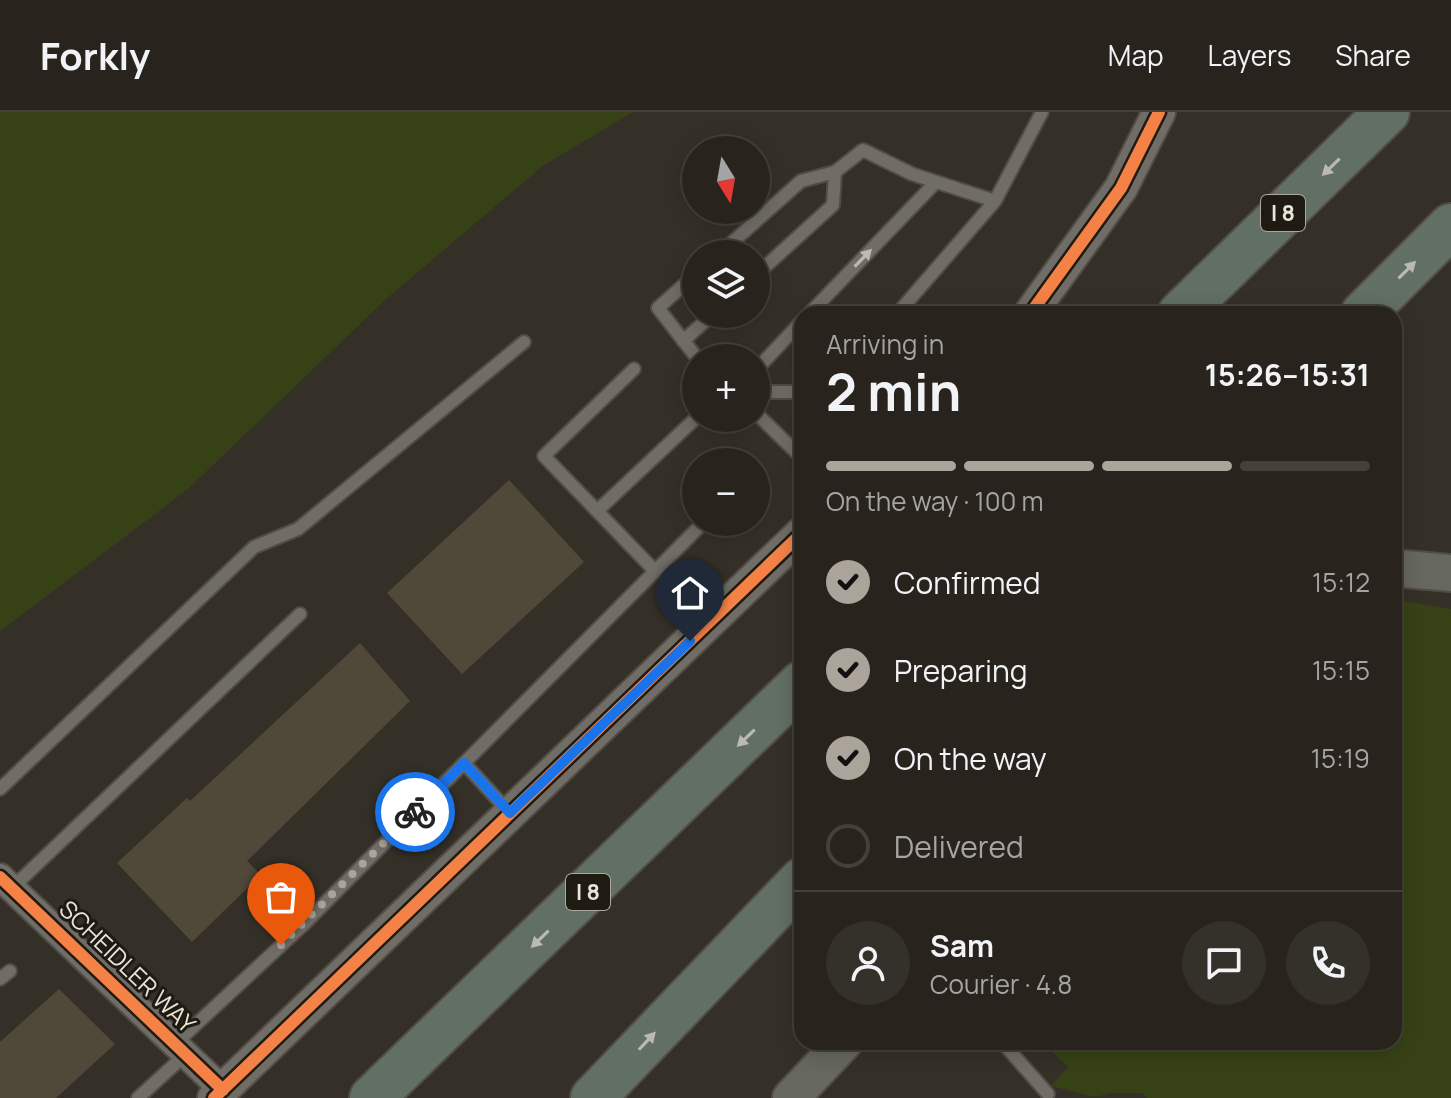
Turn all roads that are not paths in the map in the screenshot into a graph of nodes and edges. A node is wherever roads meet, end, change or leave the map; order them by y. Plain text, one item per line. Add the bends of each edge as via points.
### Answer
1 (1042, 112) edge
2 (1159, 112) edge
3 (1387, 112) edge
4 (835, 172) junction
5 (936, 182) junction
6 (995, 201) junction
7 (1451, 226) edge
8 (735, 240) edge
9 (770, 262) edge
10 (682, 287) edge
11 (817, 306) edge
12 (904, 306) edge
13 (1036, 306) edge
14 (1188, 306) edge
15 (1371, 306) edge
16 (697, 328) edge
17 (794, 330) edge
18 (683, 341) junction
19 (524, 342) dead end
20 (685, 344) edge
21 (770, 355) edge
22 (634, 369) dead end
23 (770, 392) edge
24 (794, 392) edge
25 (770, 427) edge
26 (682, 431) edge
27 (794, 450) edge
28 (597, 511) junction
29 (690, 536) edge
30 (794, 541) edge
31 (1402, 569) edge
32 (655, 571) junction
33 (1451, 573) edge
34 (300, 614) dead end
35 (794, 691) edge
36 (464, 763) junction
37 (0, 789) edge
38 (510, 813) junction
39 (6, 883) edge
40 (794, 888) edge
41 (180, 1049) junction
42 (836, 1050) edge
43 (1009, 1050) edge
44 (218, 1094) edge
45 (1048, 1094) dead end
46 (138, 1098) edge
47 (372, 1098) edge
48 (593, 1098) edge
49 (791, 1098) edge

1 - 6 lane
2 - 13 street via 1121,188
3 -> 14 highway, I 8
4 - 5 lane via 863,150
4 - 8 lane via 801,181
4 - 9 lane via 833,205
5 - 6 lane
11 -> 5 lane
6 - 12 lane
15 -> 7 highway
10 - 18 lane via 658,308
16 - 18 lane
17 - 21 lane
18 - 20 lane
19 - 37 lane via 298,529 254,547
22 - 28 lane via 544,456
23 - 24 lane
25 - 27 lane
26 - 28 lane
28 - 32 lane
29 - 32 lane
30 - 38 street
31 - 33 main road
32 - 36 lane
34 - 39 lane
35 -> 47 highway, I 8
36 - 38 lane
36 - 41 lane
38 - 44 street
39 - 41 street, SCHEIDLER WAY
48 -> 40 highway
41 - 44 street, SCHEIDLER WAY
41 - 46 lane
42 - 49 main road
43 - 45 lane

